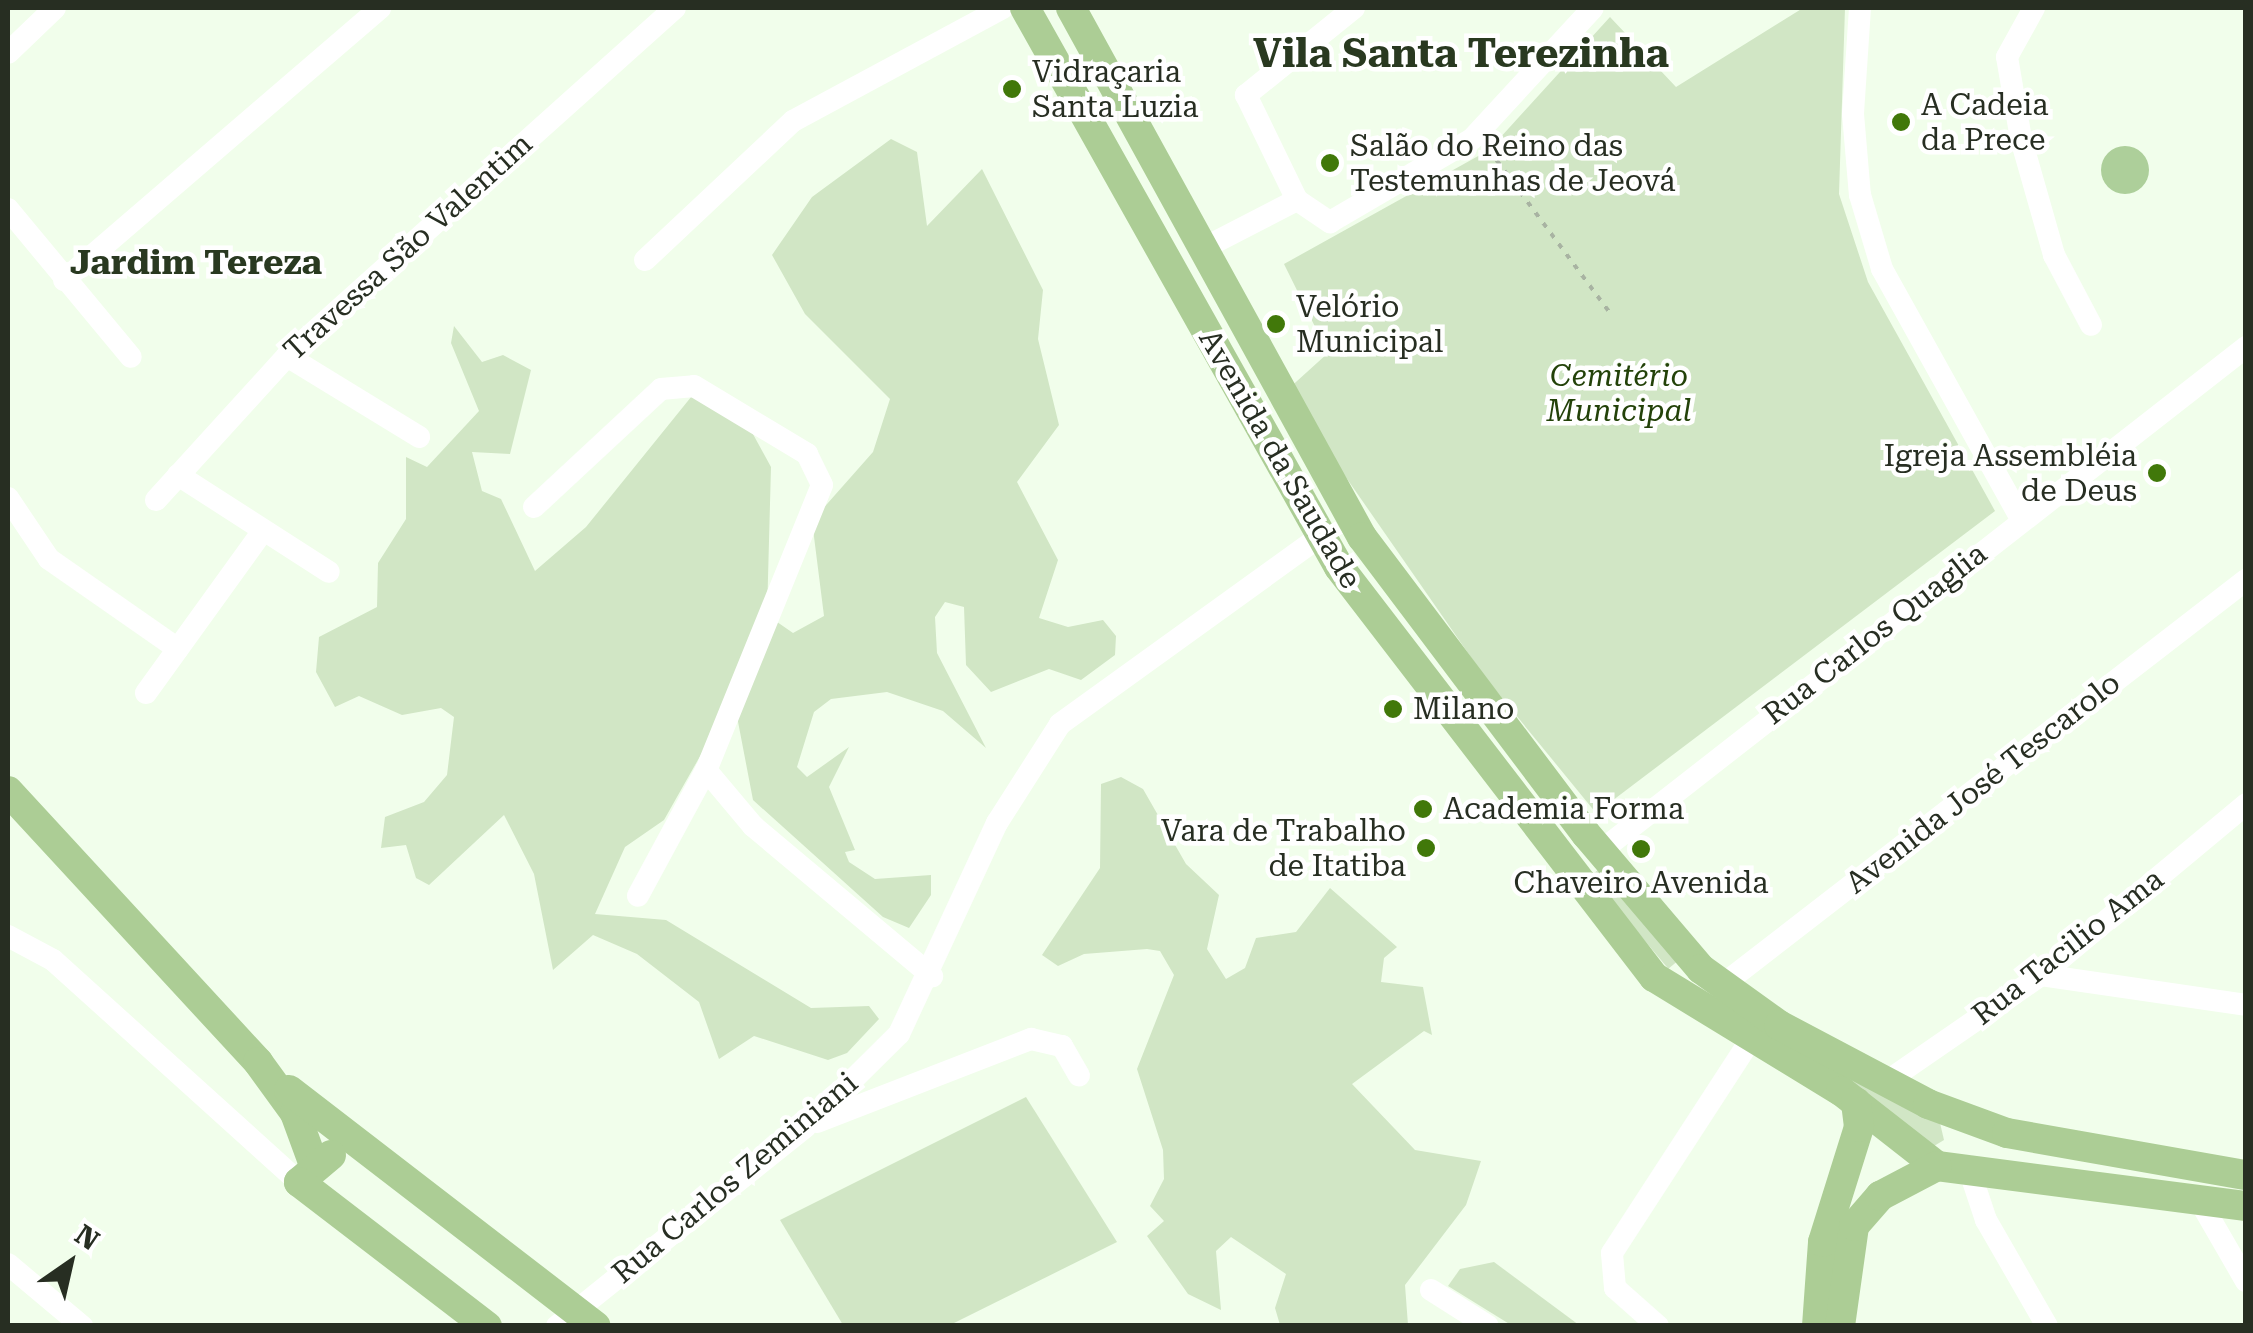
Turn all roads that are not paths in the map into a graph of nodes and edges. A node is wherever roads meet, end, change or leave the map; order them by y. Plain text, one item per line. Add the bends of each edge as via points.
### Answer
1 (56, 8) edge
2 (380, 8) edge
3 (675, 8) edge
4 (1004, 8) edge
5 (1025, 8) edge
6 (1071, 8) edge
7 (1354, 8) edge
8 (1593, 8) edge
9 (1860, 8) edge
10 (2034, 8) edge
11 (8, 52) edge
12 (1102, 65) junction
13 (1067, 83) junction
14 (1297, 200) junction
15 (8, 209) edge
16 (1200, 250) junction
17 (645, 260) dead end
18 (64, 280) junction
19 (2091, 325) dead end
20 (2246, 347) edge
21 (286, 356) junction
22 (131, 357) dead end
23 (419, 437) dead end
24 (178, 476) junction
25 (8, 498) edge
26 (156, 500) dead end
27 (534, 507) dead end
28 (2021, 519) junction
29 (262, 532) junction
30 (1321, 536) junction
31 (329, 572) dead end
32 (2246, 580) edge
33 (178, 649) junction
34 (146, 693) dead end
35 (1493, 713) junction
36 (1461, 731) junction
37 (1532, 764) junction
38 (706, 770) junction
39 (1503, 787) junction
40 (8, 791) edge
41 (2246, 804) edge
42 (1602, 850) junction
43 (1558, 856) junction
44 (638, 896) dead end
45 (8, 936) edge
46 (2042, 975) junction
47 (932, 976) junction
48 (1721, 986) junction
49 (2246, 1005) edge
50 (1749, 1042) junction
51 (258, 1062) junction
52 (1079, 1075) dead end
53 (1886, 1082) junction
54 (1856, 1102) junction
55 (1928, 1104) junction
56 (805, 1126) junction
57 (358, 1148) junction
58 (1952, 1166) junction
59 (307, 1174) junction
60 (2246, 1175) edge
61 (2198, 1198) junction
62 (2246, 1206) edge
63 (8, 1264) edge
64 (2246, 1281) edge
65 (1431, 1290) dead end
66 (576, 1320) edge
67 (82, 1326) edge
68 (487, 1326) edge
69 (1488, 1326) edge
70 (1658, 1326) edge
71 (1817, 1326) edge
72 (1840, 1326) edge
73 (2047, 1326) edge

1 - 11 street
2 - 18 street
3 - 21 street, Travessa São Valentim
4 - 17 street via 793,121
5 - 13 main road, Avenida da Saudade
6 - 12 main road, Avenida da Saudade
7 - 14 street via 1246,96
8 - 14 street via 1513,100 1430,170 1330,222
9 - 28 street via 1853,114 1860,195 1882,270
10 - 19 street via 2008,57 2022,139 2054,255
12 - 13 main road
12 - 16 main road, Avenida da Saudade
13 - 30 main road, Avenida da Saudade
14 - 16 street
15 - 18 street
16 - 35 main road, Avenida da Saudade via 1362,537
18 - 22 street
20 - 28 street, Rua Carlos Quaglia
21 - 23 street
21 - 24 street, Travessa São Valentim
24 - 26 street, Travessa São Valentim
24 - 29 street
25 - 33 street via 49,559
27 - 38 street via 661,389 694,386 807,454 822,485
28 - 42 street, Rua Carlos Quaglia
29 - 31 street
29 - 33 street
30 - 36 main road, Avenida da Saudade
30 - 47 street, Rua Carlos Zeminiani via 1060,724 997,823
32 - 48 street, Avenida José Tescarolo
33 - 34 street
35 - 36 main road
35 - 37 main road, Avenida da Saudade
36 - 39 main road, Avenida da Saudade
37 - 39 main road
37 - 42 main road, Avenida da Saudade
38 - 44 street
38 - 47 street via 754,826
39 - 43 main road, Avenida da Saudade
40 - 51 main road
41 - 46 street, Rua Tacilio Ama
42 - 43 main road
42 - 48 main road, Avenida da Saudade
43 - 50 main road, Avenida da Saudade via 1654,977
45 - 59 street via 53,960
46 - 49 street
46 - 53 street, Rua Tacilio Ama
47 - 56 street, Rua Carlos Zeminiani via 900,1034
48 - 53 main road, Avenida da Saudade
50 - 54 main road, Avenida da Saudade
50 - 70 street via 1612,1254 1615,1288
51 - 57 main road
51 - 59 main road via 296,1113
52 - 56 street via 1062,1046 1031,1039
53 - 55 main road, Avenida da Saudade
54 - 58 main road, Avenida da Saudade
54 - 71 main road via 1856,1140 1824,1242
55 - 58 main road via 1950,1120
55 - 60 main road, Avenida da Saudade via 2007,1133
56 - 66 street, Rua Carlos Zeminiani
57 - 59 main road
57 - 66 main road
58 - 61 main road
58 - 72 main road via 1880,1196 1854,1226
58 - 73 street
59 - 68 main road
61 - 62 main road
61 - 64 street
63 - 67 street
65 - 69 street

